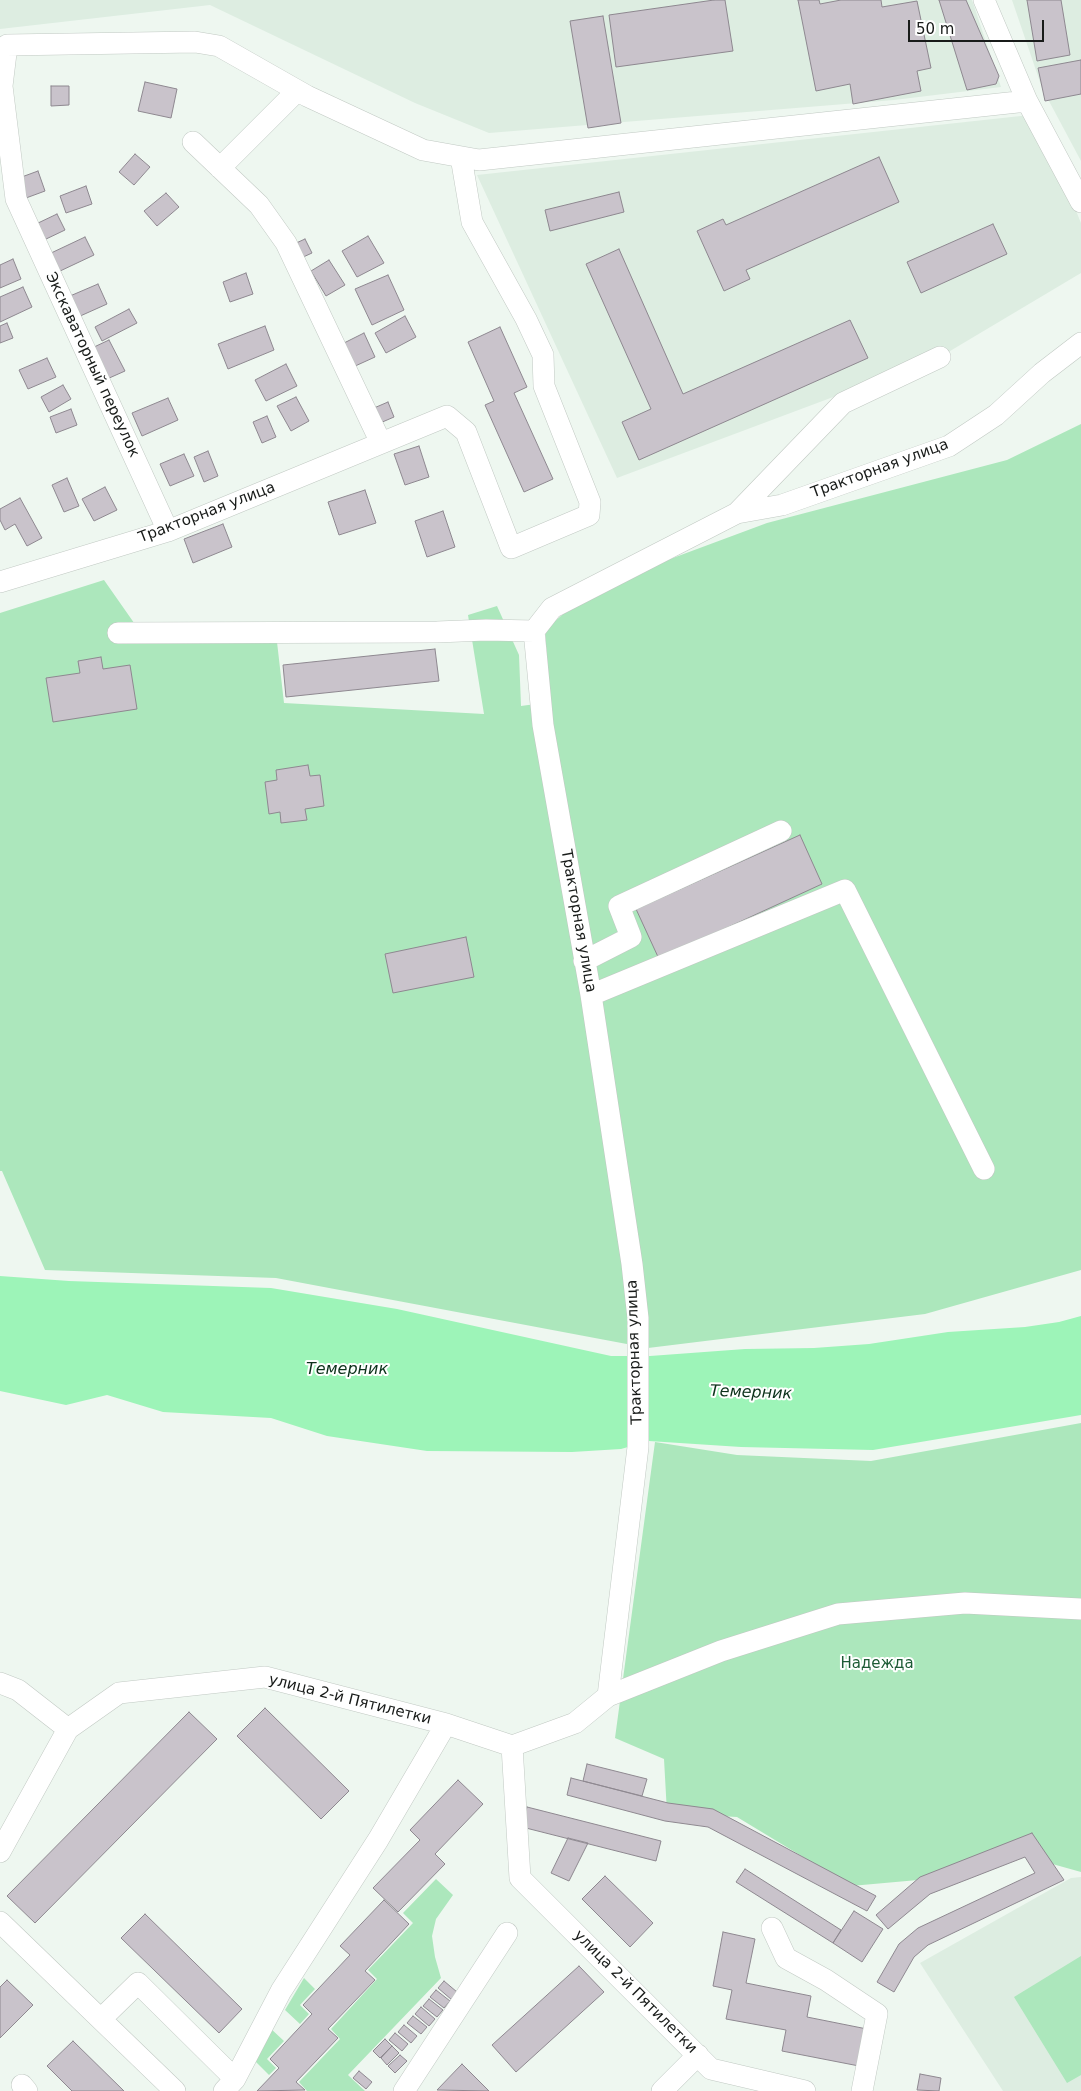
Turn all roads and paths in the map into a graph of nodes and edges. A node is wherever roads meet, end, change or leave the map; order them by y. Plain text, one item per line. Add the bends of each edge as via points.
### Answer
1 (984, 0) edge
2 (297, 90) junction
3 (1027, 102) junction
4 (193, 142) dead end
5 (461, 157) junction
6 (220, 168) junction
7 (8, 198) edge
8 (1081, 202) edge
9 (1081, 343) edge
10 (940, 357) dead end
11 (381, 444) junction
12 (737, 513) junction
13 (168, 531) junction
14 (0, 582) edge
15 (534, 631) junction
16 (118, 633) dead end
17 (780, 831) dead end
18 (584, 961) junction
19 (591, 994) junction
20 (984, 1169) dead end
21 (1081, 1609) edge
22 (0, 1683) edge
23 (608, 1696) junction
24 (446, 1724) junction
25 (68, 1730) junction
26 (512, 1746) junction
27 (0, 1852) edge
28 (0, 1922) edge
29 (772, 1928) dead end
30 (506, 1933) dead end
31 (101, 2019) junction
32 (698, 2055) junction
33 (230, 2085) edge
34 (408, 2090) edge
35 (175, 2091) edge
36 (662, 2091) edge
37 (805, 2091) edge
38 (862, 2091) edge

1 - 3 street
2 - 5 street via 422,150
2 - 6 street
2 - 7 street, Экскаваторный переулок via 220,46 195,42 7,45 2,86
3 - 5 street via 479,160
3 - 8 street
4 - 6 street
5 - 11 street, Тракторная улица via 472,222 543,355 544,386 590,502 589,515 511,548 466,432 447,416
6 - 11 street via 259,205 286,243
7 - 13 street, Экскаваторный переулок
9 - 12 street, Тракторная улица via 996,414 949,446 782,505
10 - 12 street, Тракторная улица via 843,403
11 - 13 street, Тракторная улица
12 - 15 street, Тракторная улица via 552,608
13 - 14 street, Тракторная улица
15 - 16 street
15 - 18 street, Тракторная улица via 543,725
17 - 18 street via 619,906 631,937
18 - 19 street, Тракторная улица
19 - 20 street via 845,890
19 - 23 street, Тракторная улица via 638,1318 638,1447
21 - 23 street via 965,1603 838,1614 721,1651
22 - 25 street via 18,1690
23 - 26 street via 575,1723
24 - 25 street, улица 2-й Пятилетки via 265,1677 119,1693
24 - 26 street, улица 2-й Пятилетки
24 - 33 street via 378,1840 281,1990
25 - 27 street, улица 2-й Пятилетки
26 - 32 street, улица 2-й Пятилетки via 520,1878
28 - 31 street
29 - 38 street via 786,1958 877,2014
30 - 34 street
31 - 33 street via 138,1983
31 - 35 street
32 - 36 street
32 - 37 street, улица 2-й Пятилетки via 711,2069

